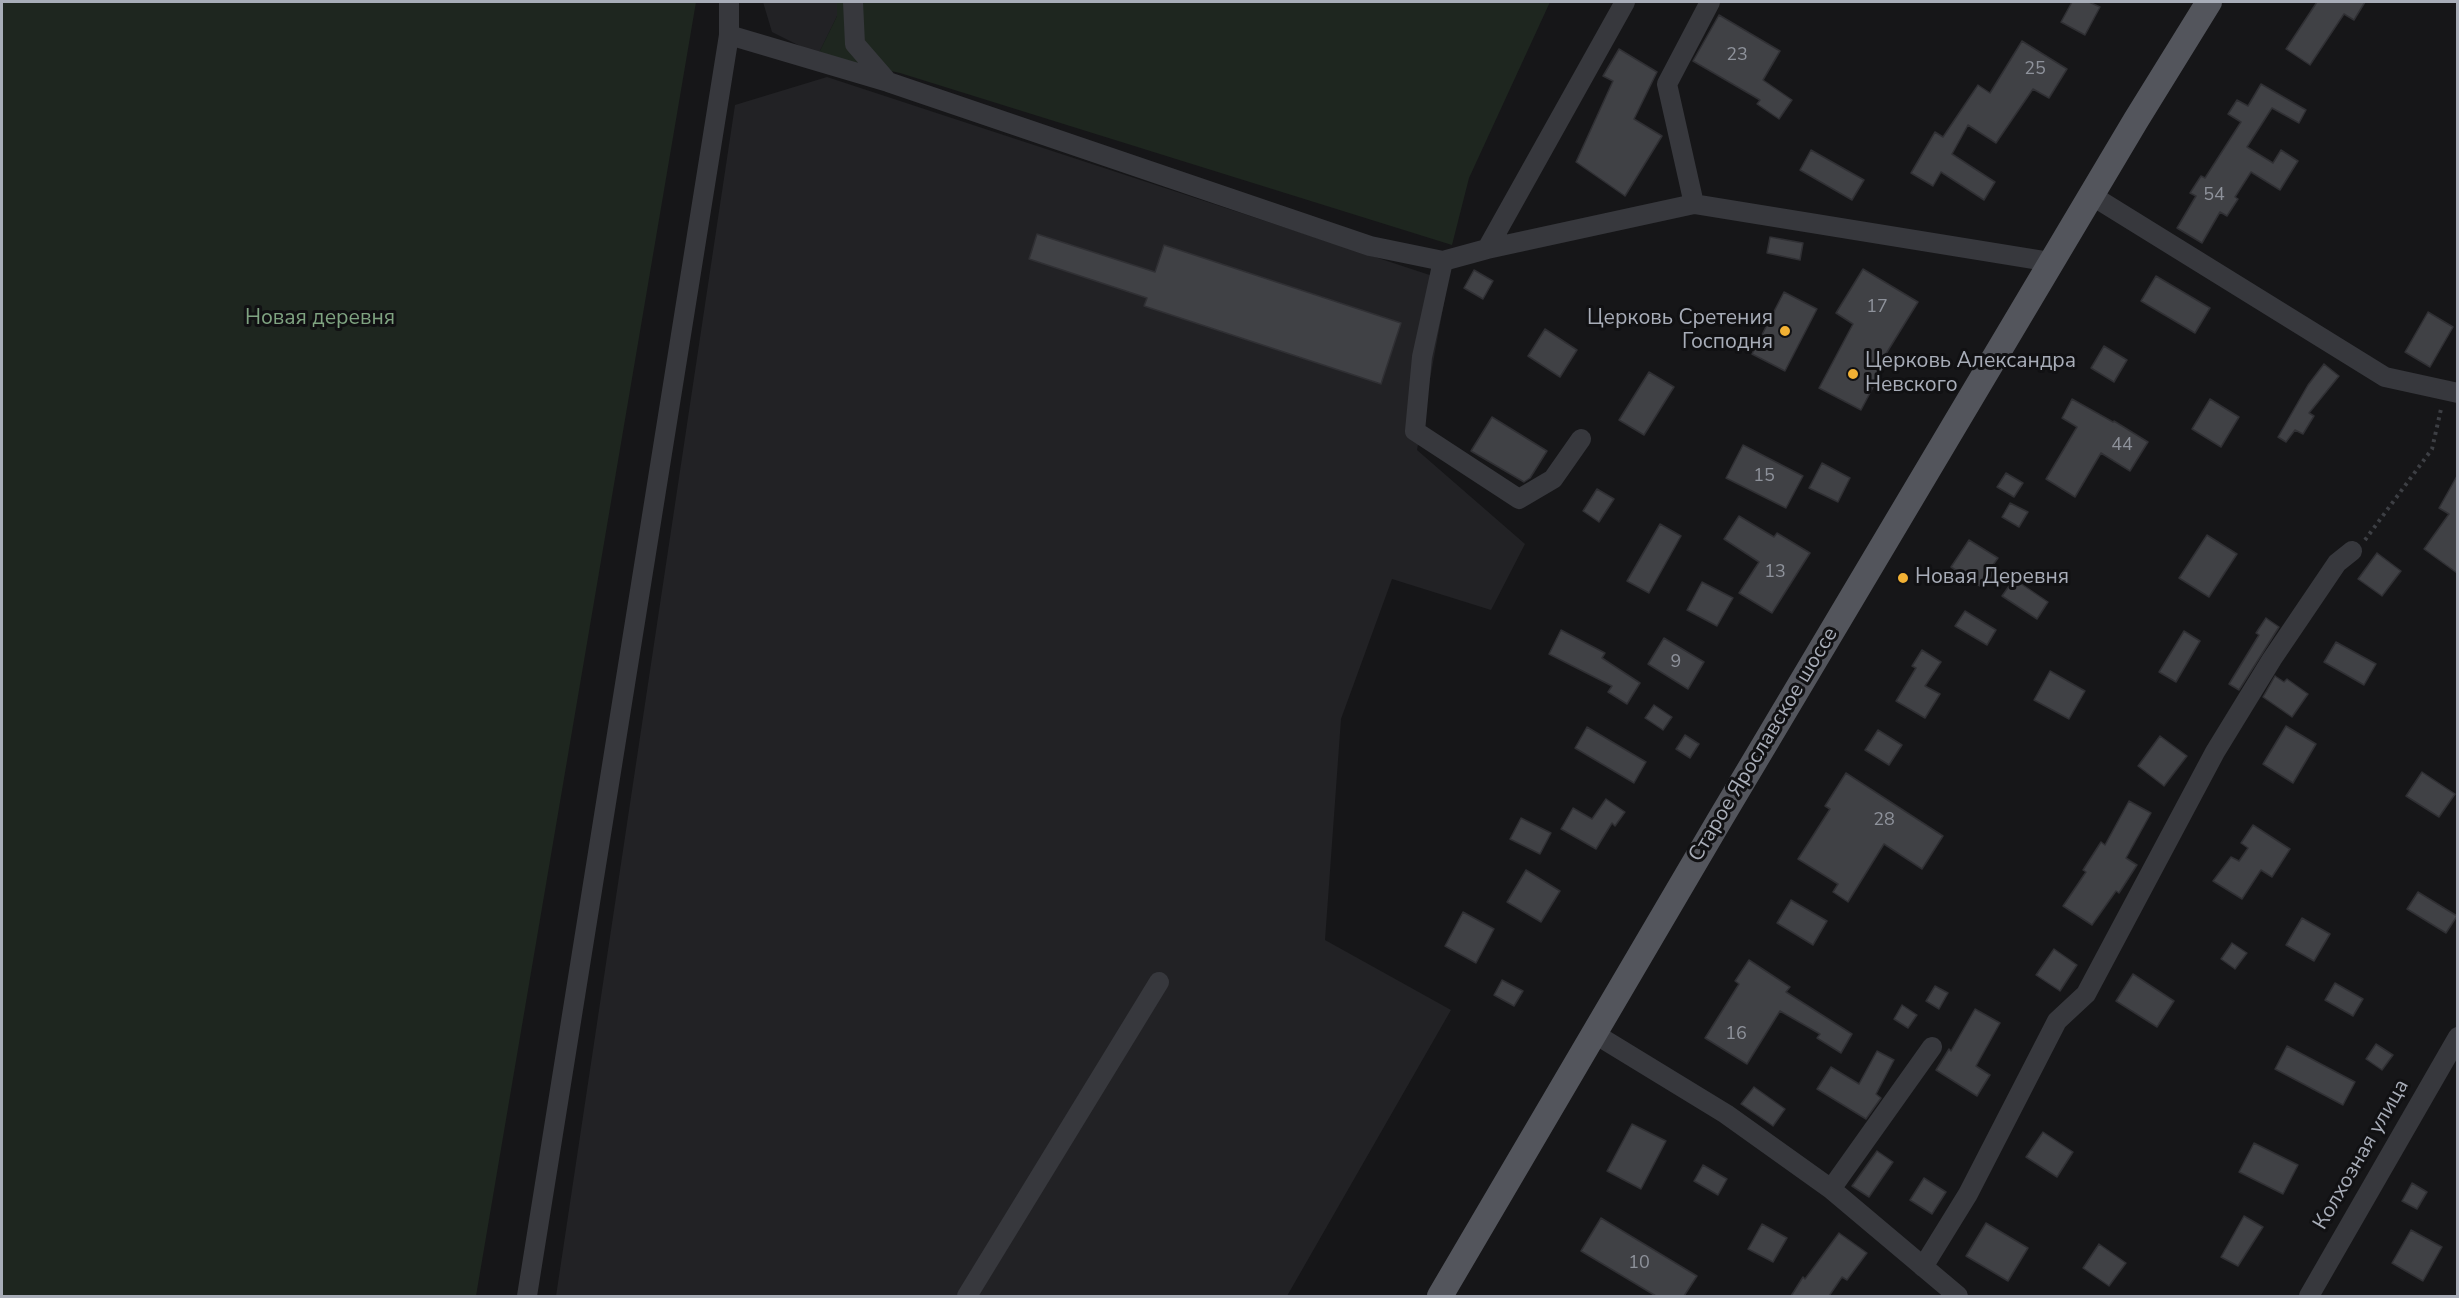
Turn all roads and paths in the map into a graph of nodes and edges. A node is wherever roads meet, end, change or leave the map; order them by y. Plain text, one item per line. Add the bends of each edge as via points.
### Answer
1 (729, 2) edge
2 (853, 2) edge
3 (1626, 2) edge
4 (1710, 2) edge
5 (2209, 2) edge
6 (729, 35) junction
7 (888, 82) junction
8 (2091, 195) junction
9 (1694, 204) junction
10 (1487, 249) junction
11 (1443, 261) junction
12 (2051, 262) junction
13 (2451, 392) edge
14 (1581, 439) dead end
15 (2352, 551) joint
16 (1159, 982) dead end
17 (1594, 1034) junction
18 (2457, 1037) edge
19 (1932, 1047) dead end
20 (1831, 1190) junction
21 (1923, 1267) junction
22 (527, 1296) edge
23 (967, 1296) edge
24 (1440, 1296) edge
25 (1958, 1296) edge
26 (2309, 1296) edge

1 - 6 street
2 - 7 street via 855,44
3 - 10 street
4 - 9 street via 1667,84
5 - 8 main road, Старое Ярославское шоссе
6 - 7 street
6 - 22 street
7 - 11 street via 1370,246
8 - 12 main road, Старое Ярославское шоссе
8 - 13 street via 2385,377
9 - 10 street
9 - 12 street
10 - 11 street
11 - 14 street via 1422,357 1415,431 1519,499 1553,479
12 - 17 main road, Старое Ярославское шоссе
13 - 15 path via 2432,449 2364,542
15 - 21 street via 2337,563 2215,752 2086,994 2057,1021 1968,1194
16 - 23 street
17 - 20 street via 1726,1114
17 - 24 main road, Старое Ярославское шоссе
18 - 26 street, Колхозная улица
19 - 20 street
20 - 21 street
21 - 25 street

